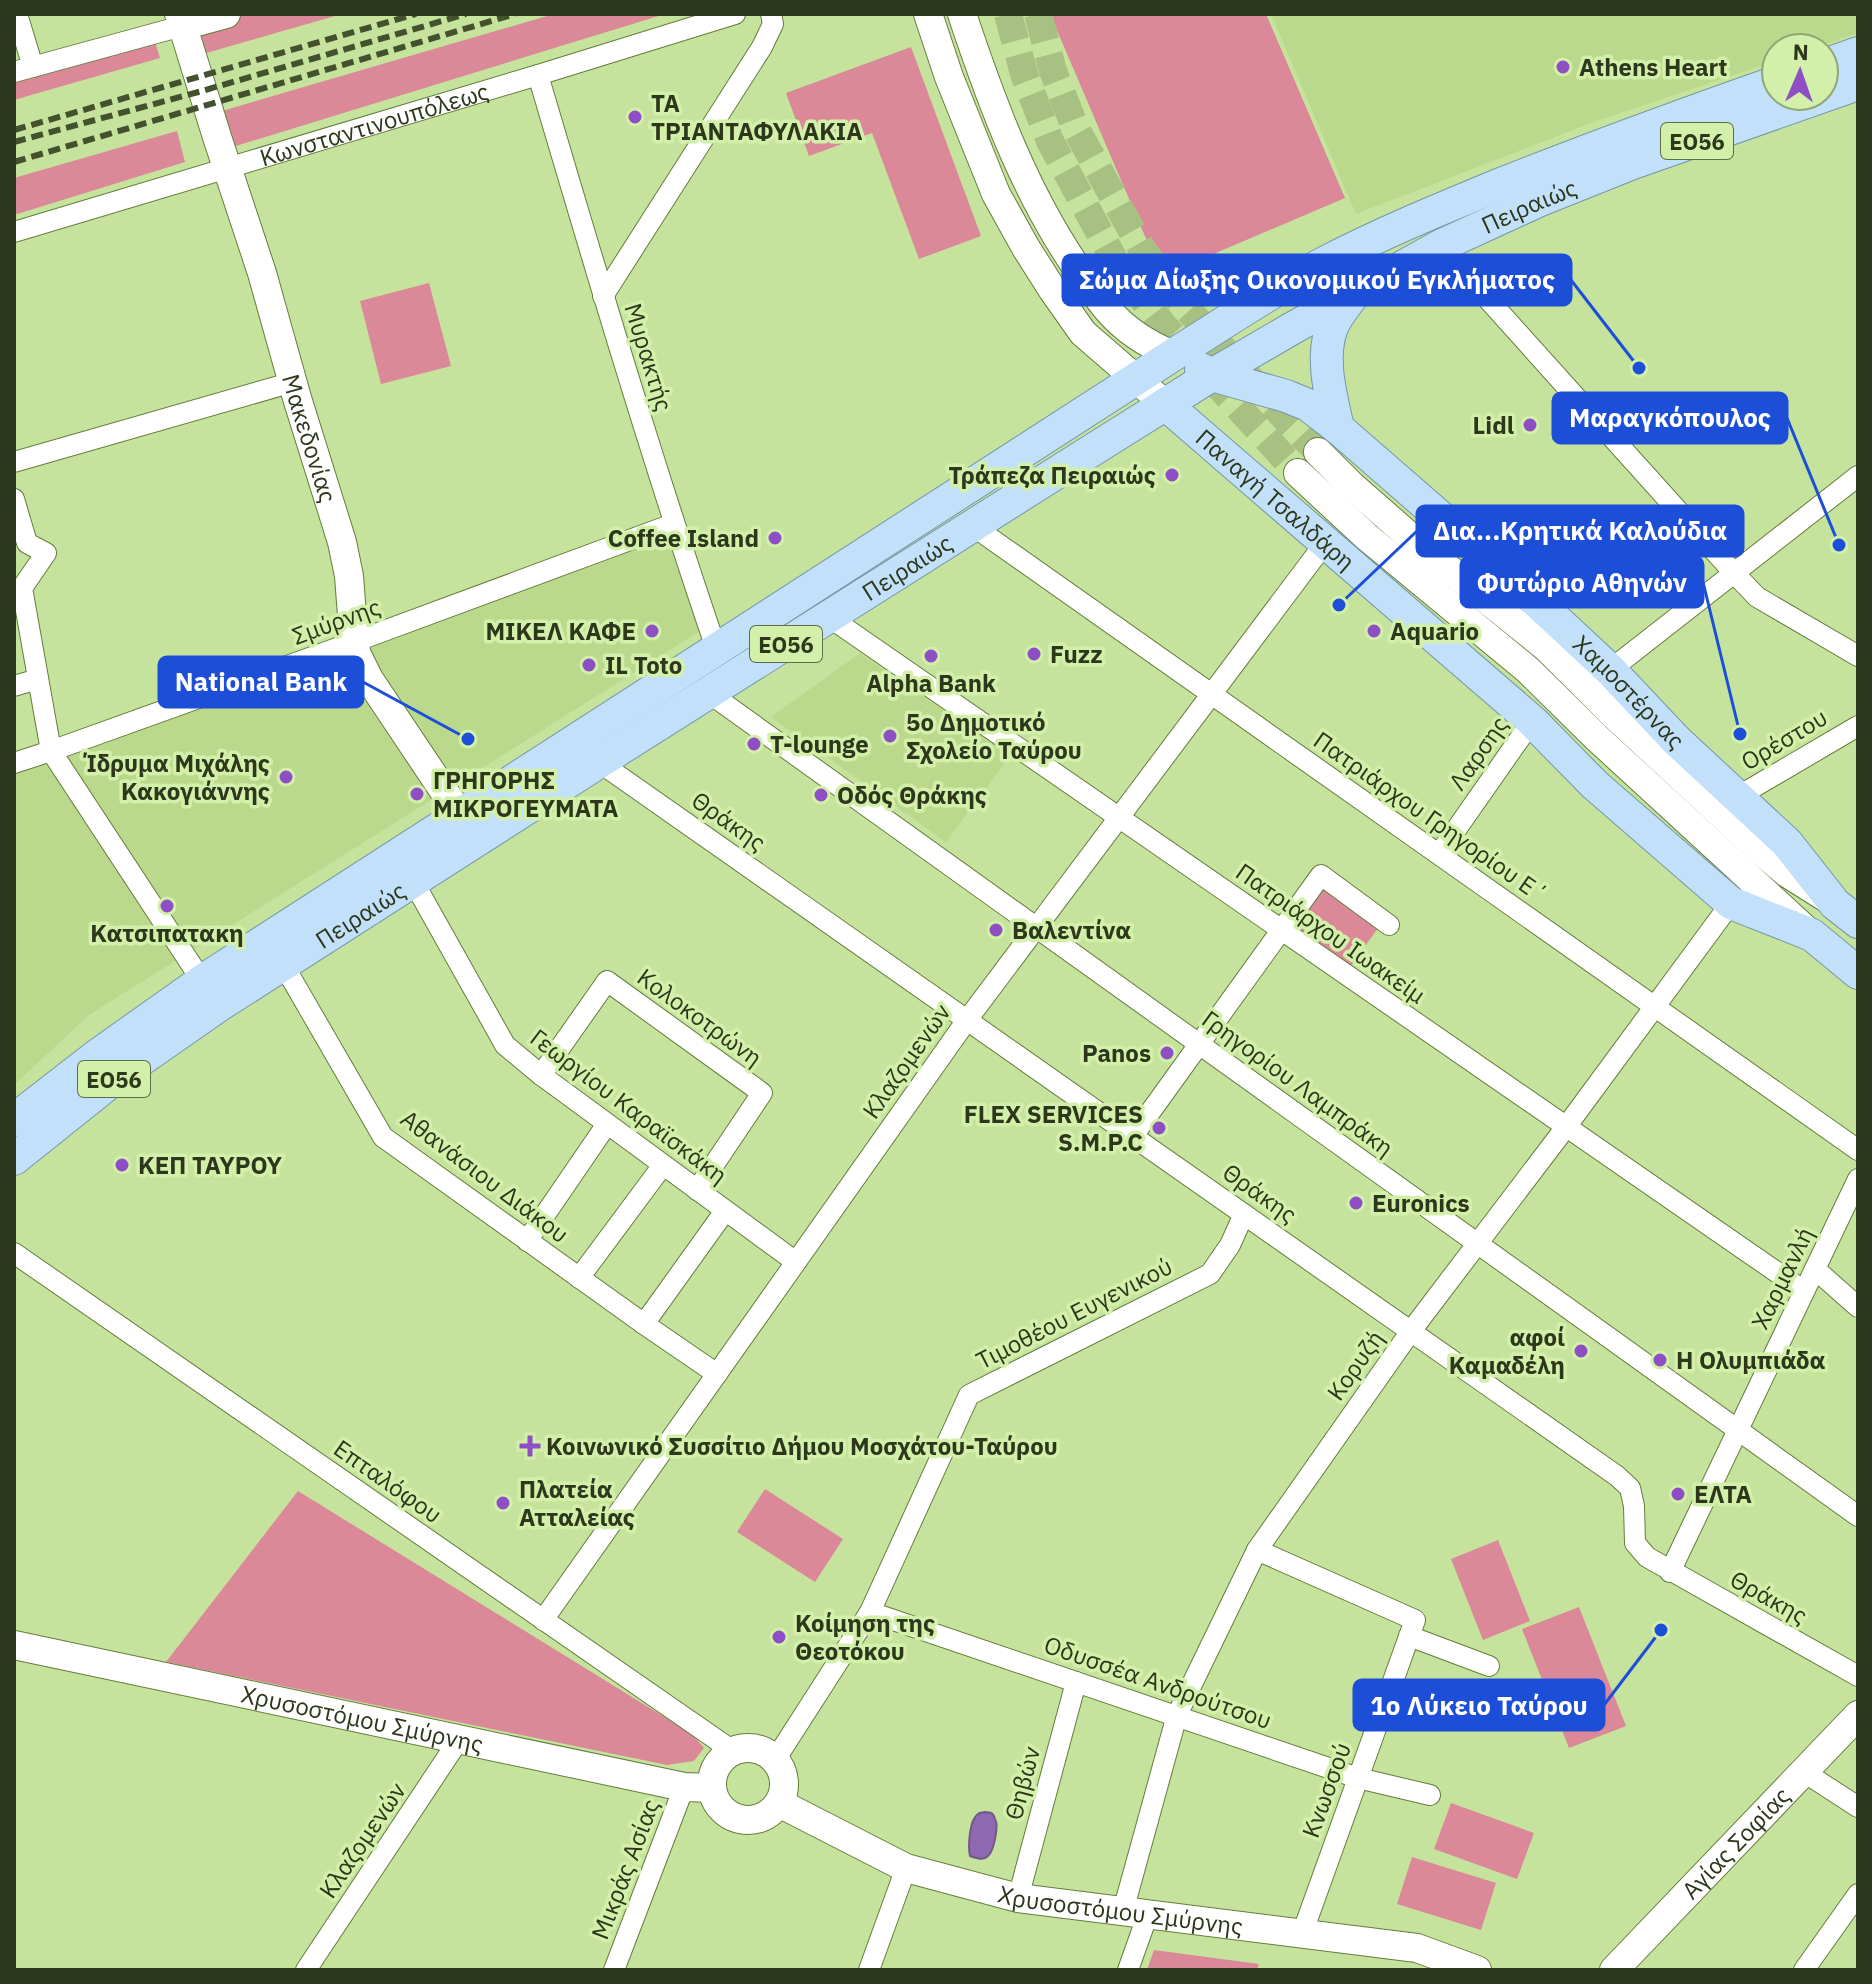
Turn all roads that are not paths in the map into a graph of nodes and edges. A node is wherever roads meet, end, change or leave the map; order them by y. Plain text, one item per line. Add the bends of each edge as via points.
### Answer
1 (17, 14) edge
2 (226, 14) edge
3 (735, 14) edge
4 (771, 14) edge
5 (928, 14) edge
6 (962, 14) edge
7 (180, 20) edge
8 (24, 69) edge
9 (538, 75) junction
10 (1858, 84) edge
11 (1760, 88) edge
12 (227, 169) junction
13 (14, 232) edge
14 (1440, 246) junction
15 (1353, 294) junction
16 (603, 296) junction
17 (1173, 355) junction
18 (1212, 375) junction
19 (1136, 379) junction
20 (293, 382) junction
21 (1165, 404) junction
22 (1328, 440) junction
23 (14, 462) edge
24 (1298, 473) tunnel mouth
25 (1858, 476) edge
26 (14, 499) edge
27 (673, 524) junction
28 (973, 526) junction
29 (1325, 543) junction
30 (1734, 573) junction
31 (829, 617) junction
32 (354, 642) junction
33 (717, 651) junction
34 (1858, 656) edge
35 (1610, 670) junction
36 (38, 679) junction
37 (14, 686) edge
38 (709, 693) junction
39 (1212, 694) junction
40 (1532, 721) junction
41 (1858, 726) edge
42 (51, 751) junction
43 (599, 762) junction
44 (14, 763) edge
45 (1737, 797) junction
46 (1119, 818) junction
47 (469, 828) junction
48 (1439, 854) junction
49 (413, 881) junction
50 (1731, 903) junction
51 (1847, 913) edge
52 (1389, 925) dead end
53 (1037, 928) junction
54 (1281, 929) junction
55 (1812, 935) junction
56 (283, 964) junction
57 (1858, 973) edge
58 (202, 981) junction
59 (1653, 1006) junction
60 (967, 1020) junction
61 (1198, 1044) junction
62 (541, 1075) junction
63 (15, 1115) edge
64 (607, 1124) junction
65 (1566, 1127) junction
66 (1133, 1136) junction
67 (1858, 1150) edge
68 (14, 1159) edge
69 (663, 1165) junction
70 (1858, 1179) edge
71 (697, 1190) junction
72 (725, 1211) junction
73 (1244, 1214) junction
74 (527, 1241) junction
75 (1477, 1244) junction
76 (14, 1253) edge
77 (796, 1262) junction
78 (1815, 1269) junction
79 (579, 1278) junction
80 (1804, 1291) junction
81 (1858, 1307) edge
82 (644, 1324) junction
83 (1411, 1331) junction
84 (717, 1374) junction
85 (1738, 1430) junction
86 (1858, 1516) edge
87 (1257, 1550) junction
88 (1670, 1572) junction
89 (870, 1612) junction
90 (543, 1620) junction
91 (1412, 1628) junction
92 (14, 1645) edge
93 (1489, 1666) dead end
94 (1858, 1676) edge
95 (1076, 1682) junction
96 (1177, 1715) junction
97 (1858, 1715) edge
98 (460, 1738) junction
99 (733, 1751) junction
100 (775, 1760) junction
101 (1804, 1772) junction
102 (1358, 1778) junction
103 (698, 1787) junction
104 (1430, 1795) dead end
105 (779, 1803) junction
106 (1858, 1807) edge
107 (906, 1868) junction
108 (1858, 1894) edge
109 (1018, 1898) junction
110 (1136, 1912) junction
111 (1302, 1934) junction
112 (306, 1970) edge
113 (614, 1970) edge
114 (869, 1970) edge
115 (1128, 1970) edge
116 (1477, 1970) edge
117 (1614, 1970) edge
118 (1804, 1970) edge

1 - 8 street
2 - 7 street
3 - 9 street, Κωνσταντινουπόλεως
4 - 16 street via 773,24 762,47
5 - 19 street, Παναγή Τσαλδάρη via 996,194 1026,248 1083,333
6 - 17 street via 1048,223 1108,311 1128,330
7 - 8 street
7 - 12 street, Μακεδονίας
9 - 12 street, Κωνσταντινουπόλεως
9 - 16 street, Μυρακτής
10 - 14 main road, Πειραιώς / ΕΟ56 via 1620,168
11 - 17 main road, Πειραιώς / ΕΟ56 via 1599,145 1357,246
12 - 13 street, Κωνσταντινουπόλεως
12 - 20 street, Μακεδονίας
14 - 15 main road, Πειραιώς / ΕΟ56
14 - 30 street
15 - 18 main road, Πειραιώς / ΕΟ56
15 - 22 main road via 1331,331
16 - 27 street, Μυρακτής
17 - 18 main road, Χαμοστέρνας
17 - 19 main road, Πειραιώς / ΕΟ56
18 - 21 main road, Πειραιώς / ΕΟ56
18 - 22 main road, Χαμοστέρνας via 1308,405
19 - 21 street, Παναγή Τσαλδάρη
19 - 33 main road, Πειραιώς / ΕΟ56
20 - 23 street
20 - 32 street, Μακεδονίας via 342,542
21 - 28 main road, Πειραιώς / ΕΟ56
21 - 29 main road, Παναγή Τσαλδάρη
22 - 35 main road, Χαμοστέρνας via 1524,590
22 - 51 street via 1351,485 1547,648 1761,851
24 - 55 street via 1528,670
25 - 30 street
26 - 36 street via 27,543 46,553 22,588
27 - 32 street, Σμύρνης
27 - 33 street, Μυρακτής
28 - 31 main road, Πειραιώς / ΕΟ56
28 - 39 street, Πατριάρχου Γρηγορίου Ε΄
29 - 39 street, Κλαζομενών
29 - 40 main road, Παναγή Τσαλδάρη
30 - 34 street via 1757,597
30 - 35 street
31 - 38 main road, Πειραιώς / ΕΟ56
31 - 46 street, Πατριάρχου Ιωακείμ
32 - 42 street, Σμύρνης
32 - 47 street, Μακεδονίας via 369,679
33 - 47 main road, Πειραιώς / ΕΟ56
35 - 45 main road, Χαμοστέρνας
36 - 37 street
36 - 42 street
38 - 43 main road, Πειραιώς / ΕΟ56
38 - 53 street, Γρηγορίου Λαμπράκη
39 - 46 street, Κλαζομενών
39 - 48 street, Πατριάρχου Γρηγορίου Ε΄
40 - 48 street, Λαρσης
40 - 50 main road, Παναγή Τσαλδάρη via 1595,785
41 - 45 street, Ορέστου
42 - 44 street, Σμύρνης
42 - 58 street
43 - 47 main road, Πειραιώς / ΕΟ56
43 - 60 street, Θράκης
45 - 51 main road, Χαμοστέρνας via 1787,843
46 - 53 street, Κλαζομενών
46 - 54 street, Πατριάρχου Ιωακείμ
47 - 49 main road, Πειραιώς / ΕΟ56
47 - 58 main road, Πειραιώς / ΕΟ56
48 - 59 street, Πατριάρχου Γρηγορίου Ε΄
49 - 56 main road, Πειραιώς / ΕΟ56
49 - 62 street, Γεωργίου Καραϊσκάκη via 505,1045
50 - 55 main road, Παναγή Τσαλδάρη
50 - 59 street, Κορυζή
52 - 54 street via 1321,875
53 - 60 street, Κλαζομενών
53 - 61 street, Γρηγορίου Λαμπράκη
54 - 61 street
54 - 65 street, Πατριάρχου Ιωακείμ
55 - 57 main road, Παναγή Τσαλδάρη
56 - 68 main road, Πειραιώς / ΕΟ56 via 119,1075
56 - 74 street, Αθανάσιου Διάκου via 383,1137
58 - 63 main road, Πειραιώς / ΕΟ56
59 - 65 street, Κορυζή
59 - 67 street, Πατριάρχου Γρηγορίου Ε΄
60 - 66 street, Θράκης
60 - 77 street, Κλαζομενών
61 - 66 street
61 - 75 street, Γρηγορίου Λαμπράκη
62 - 64 street, Γεωργίου Καραϊσκάκη
62 - 71 street, Κολοκοτρώνη via 607,981 762,1093
64 - 69 street, Γεωργίου Καραϊσκάκη
64 - 74 street
65 - 75 street, Κορυζή
65 - 80 street, Πατριάρχου Ιωακείμ
66 - 73 street, Θράκης
69 - 71 street, Γεωργίου Καραϊσκάκη
69 - 79 street
70 - 78 street, Χαρμανλή
71 - 72 street, Γεωργίου Καραϊσκάκη
72 - 77 street, Γεωργίου Καραϊσκάκη
72 - 82 street
73 - 83 street, Θράκης
73 - 89 street, Τιμοθέου Ευγενικού via 1210,1274 969,1395
74 - 79 street, Αθανάσιου Διάκου
75 - 83 street, Κορυζή
75 - 85 street, Γρηγορίου Λαμπράκη
76 - 90 street, Επταλόφου
77 - 84 street, Κλαζομενών
78 - 80 street, Χαρμανλή
78 - 81 street
79 - 82 street, Αθανάσιου Διάκου
80 - 85 street, Χαρμανλή
82 - 84 street, Αθανάσιου Διάκου
83 - 87 street, Κορυζή
83 - 88 street, Θράκης via 1630,1488 1635,1543
84 - 90 street, Κλαζομενών
85 - 86 street, Γρηγορίου Λαμπράκη
85 - 88 street, Χαρμανλή
87 - 91 street
87 - 96 street, Κορυζή
88 - 94 street, Θράκης
89 - 95 street, Οδυσσέα Ανδρούτσου
89 - 100 street, Τιμοθέου Ευγενικού
90 - 99 street, Επταλόφου
91 - 93 street
91 - 102 street, Κνωσσού
92 - 98 street, Χρυσοστόμου Σμύρνης
95 - 96 street, Οδυσσέα Ανδρούτσου
95 - 109 street, Θηβών
96 - 102 street, Οδυσσέα Ανδρούτσου
96 - 110 street, Κορυζή
97 - 101 street, Αγίας Σοφίας
98 - 103 street, Χρυσοστόμου Σμύρνης
98 - 112 street, Κλαζομενών
99 - 100 street via 755,1749
99 - 103 street
100 - 105 street via 784,1780
101 - 106 street
101 - 117 street, Αγίας Σοφίας
102 - 104 street, Οδυσσέα Ανδρούτσου
102 - 111 street, Κνωσσού
103 - 105 street via 723,1811 747,1821 771,1813
103 - 113 street, Μικράς Ασίας
105 - 107 street, Χρυσοστόμου Σμύρνης
107 - 109 street, Χρυσοστόμου Σμύρνης
107 - 114 street
108 - 118 street
109 - 110 street, Χρυσοστόμου Σμύρνης
110 - 111 street, Χρυσοστόμου Σμύρνης
110 - 115 street, Κορυζή
111 - 116 street, Χρυσοστόμου Σμύρνης via 1417,1948

